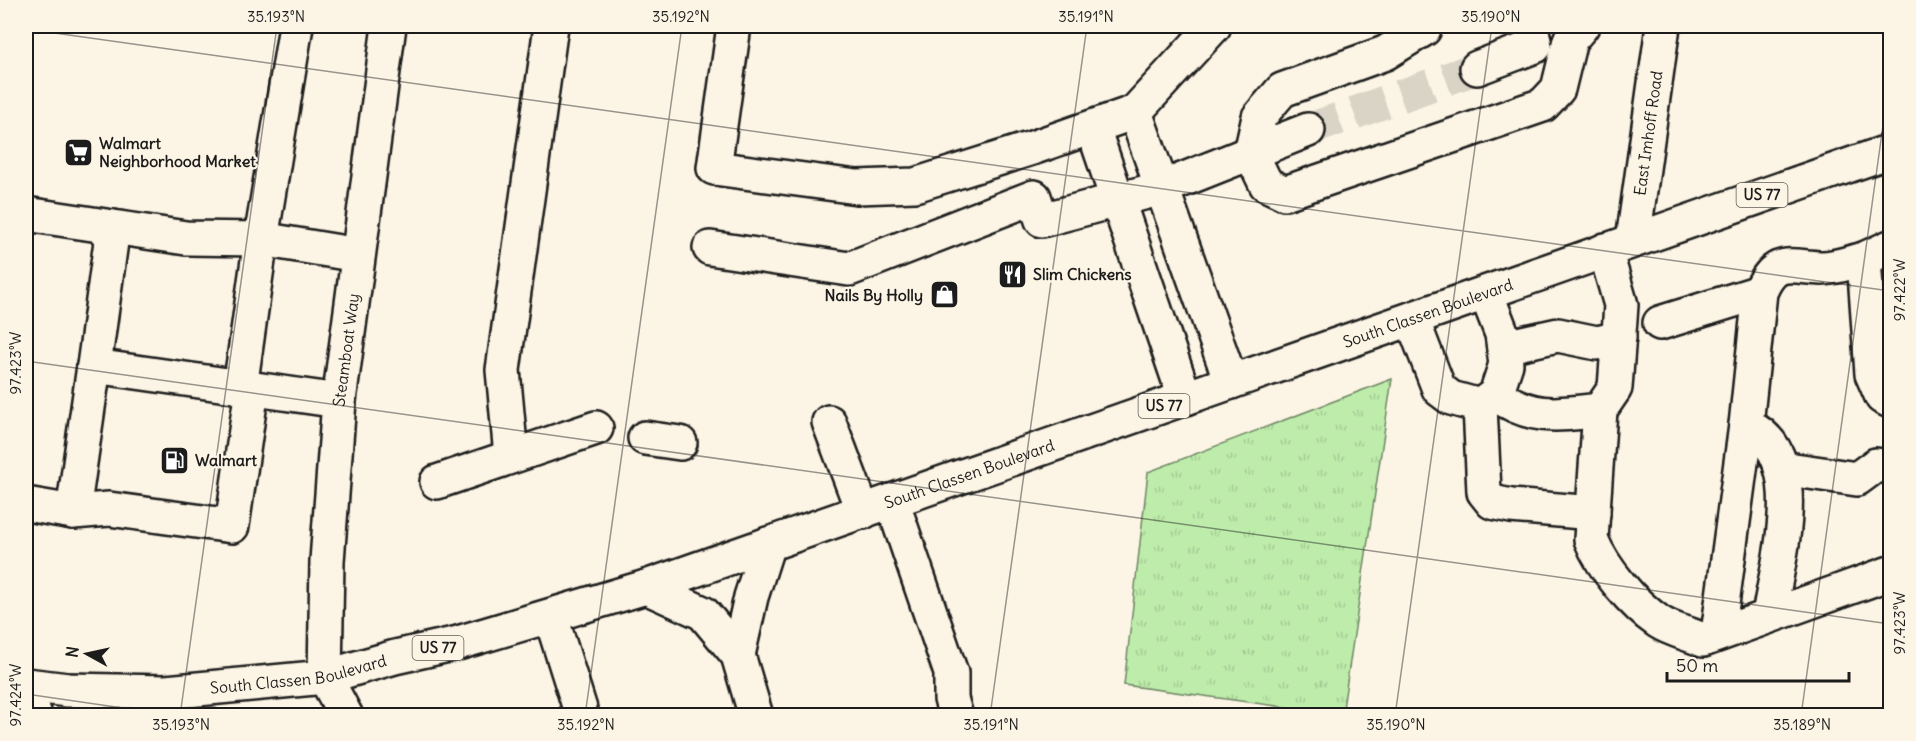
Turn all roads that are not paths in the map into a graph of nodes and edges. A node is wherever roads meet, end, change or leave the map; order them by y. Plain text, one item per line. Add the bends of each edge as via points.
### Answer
1 (296, 26) edge
2 (388, 26) edge
3 (551, 26) edge
4 (734, 26) edge
5 (1214, 26) edge
6 (1531, 26) edge
7 (1582, 26) edge
8 (1663, 26) edge
9 (1424, 29) dead end
10 (1477, 68) tunnel mouth
11 (1135, 112) junction
12 (1093, 128) junction
13 (1308, 130) tunnel mouth
14 (1890, 151) edge
15 (1251, 153) junction
16 (1162, 188) junction
17 (1117, 200) junction
18 (26, 214) edge
19 (113, 227) junction
20 (261, 238) junction
21 (1619, 245) junction
22 (710, 248) dead end
23 (1877, 253) edge
24 (358, 255) junction
25 (1760, 292) junction
26 (1486, 293) junction
27 (1412, 319) junction
28 (1660, 322) dead end
29 (1619, 338) junction
30 (1504, 347) junction
31 (94, 366) junction
32 (1231, 382) junction
33 (246, 388) junction
34 (1185, 398) junction
35 (1488, 400) junction
36 (339, 401) junction
37 (1890, 401) edge
38 (1600, 411) junction
39 (830, 422) dead end
40 (1746, 425) junction
41 (596, 428) dead end
42 (645, 438) dead end
43 (680, 443) dead end
44 (511, 456) junction
45 (1890, 467) edge
46 (1781, 468) junction
47 (437, 482) dead end
48 (26, 504) edge
49 (877, 506) junction
50 (74, 512) junction
51 (1593, 513) junction
52 (768, 544) junction
53 (1890, 573) edge
54 (646, 587) junction
55 (550, 616) junction
56 (1769, 616) junction
57 (1711, 637) junction
58 (738, 655) junction
59 (951, 673) junction
60 (325, 677) junction
61 (26, 686) edge
62 (580, 709) dead end
63 (35, 716) edge
64 (325, 716) edge
65 (346, 716) edge
66 (756, 716) edge
67 (956, 716) edge
68 (978, 716) edge

1 - 20 main road
2 - 24 main road, Steamboat Way
3 - 44 main road via 503,370
4 - 12 main road via 714,168 857,187 915,185
5 - 11 main road
6 - 10 main road via 1535,46
7 - 15 main road via 1570,40 1558,89 1543,105 1285,193 1266,184
8 - 21 main road, East Imhoff Road
9 - 15 main road via 1385,53 1282,90 1259,117
11 - 12 main road
11 - 16 main road
12 - 17 main road
13 - 15 main road
14 - 21 main road, South Classen Boulevard / US 77
15 - 16 main road
16 - 17 main road
16 - 32 main road
17 - 22 main road via 1042,220 1034,197 849,269
17 - 34 main road
18 - 19 main road
19 - 20 main road via 186,238
19 - 31 main road
20 - 24 main road
20 - 33 main road
21 - 26 main road, South Classen Boulevard / US 77
21 - 29 main road
23 - 25 main road via 1825,268 1776,268 1767,275
23 - 37 main road via 1872,374 1882,397
24 - 36 main road, Steamboat Way
25 - 28 main road
25 - 40 main road
26 - 27 main road, South Classen Boulevard / US 77
26 - 30 main road
27 - 32 main road, South Classen Boulevard / US 77
27 - 35 main road via 1439,388 1451,398
29 - 30 main road via 1597,343 1558,335
29 - 38 main road via 1615,388
30 - 35 main road via 1506,364
31 - 33 main road
31 - 50 main road
32 - 34 main road, South Classen Boulevard / US 77
33 - 36 main road
33 - 50 main road via 232,526 109,509
34 - 49 main road, South Classen Boulevard / US 77
35 - 38 main road via 1535,414
35 - 51 main road via 1484,492 1492,502
36 - 60 main road, Steamboat Way via 327,561
38 - 51 main road
39 - 49 main road
40 - 46 main road via 1761,432 1778,456
40 - 57 main road
41 - 44 main road
42 - 43 main road
44 - 47 main road
45 - 46 main road via 1876,465 1857,478
46 - 56 main road via 1788,495
48 - 50 main road
49 - 52 main road, South Classen Boulevard / US 77
49 - 59 main road
51 - 57 main road via 1591,539 1598,557 1621,586 1660,623
52 - 54 main road, South Classen Boulevard / US 77
52 - 58 main road
53 - 56 main road
54 - 55 main road, South Classen Boulevard / US 77
54 - 58 main road via 703,613
55 - 60 main road, South Classen Boulevard / US 77
55 - 62 main road
56 - 57 main road
58 - 66 main road
59 - 67 main road via 951,699
59 - 68 main road via 971,693
60 - 61 main road, South Classen Boulevard / US 77 via 166,692
60 - 64 main road, Steamboat Way
60 - 65 main road
61 - 63 main road

